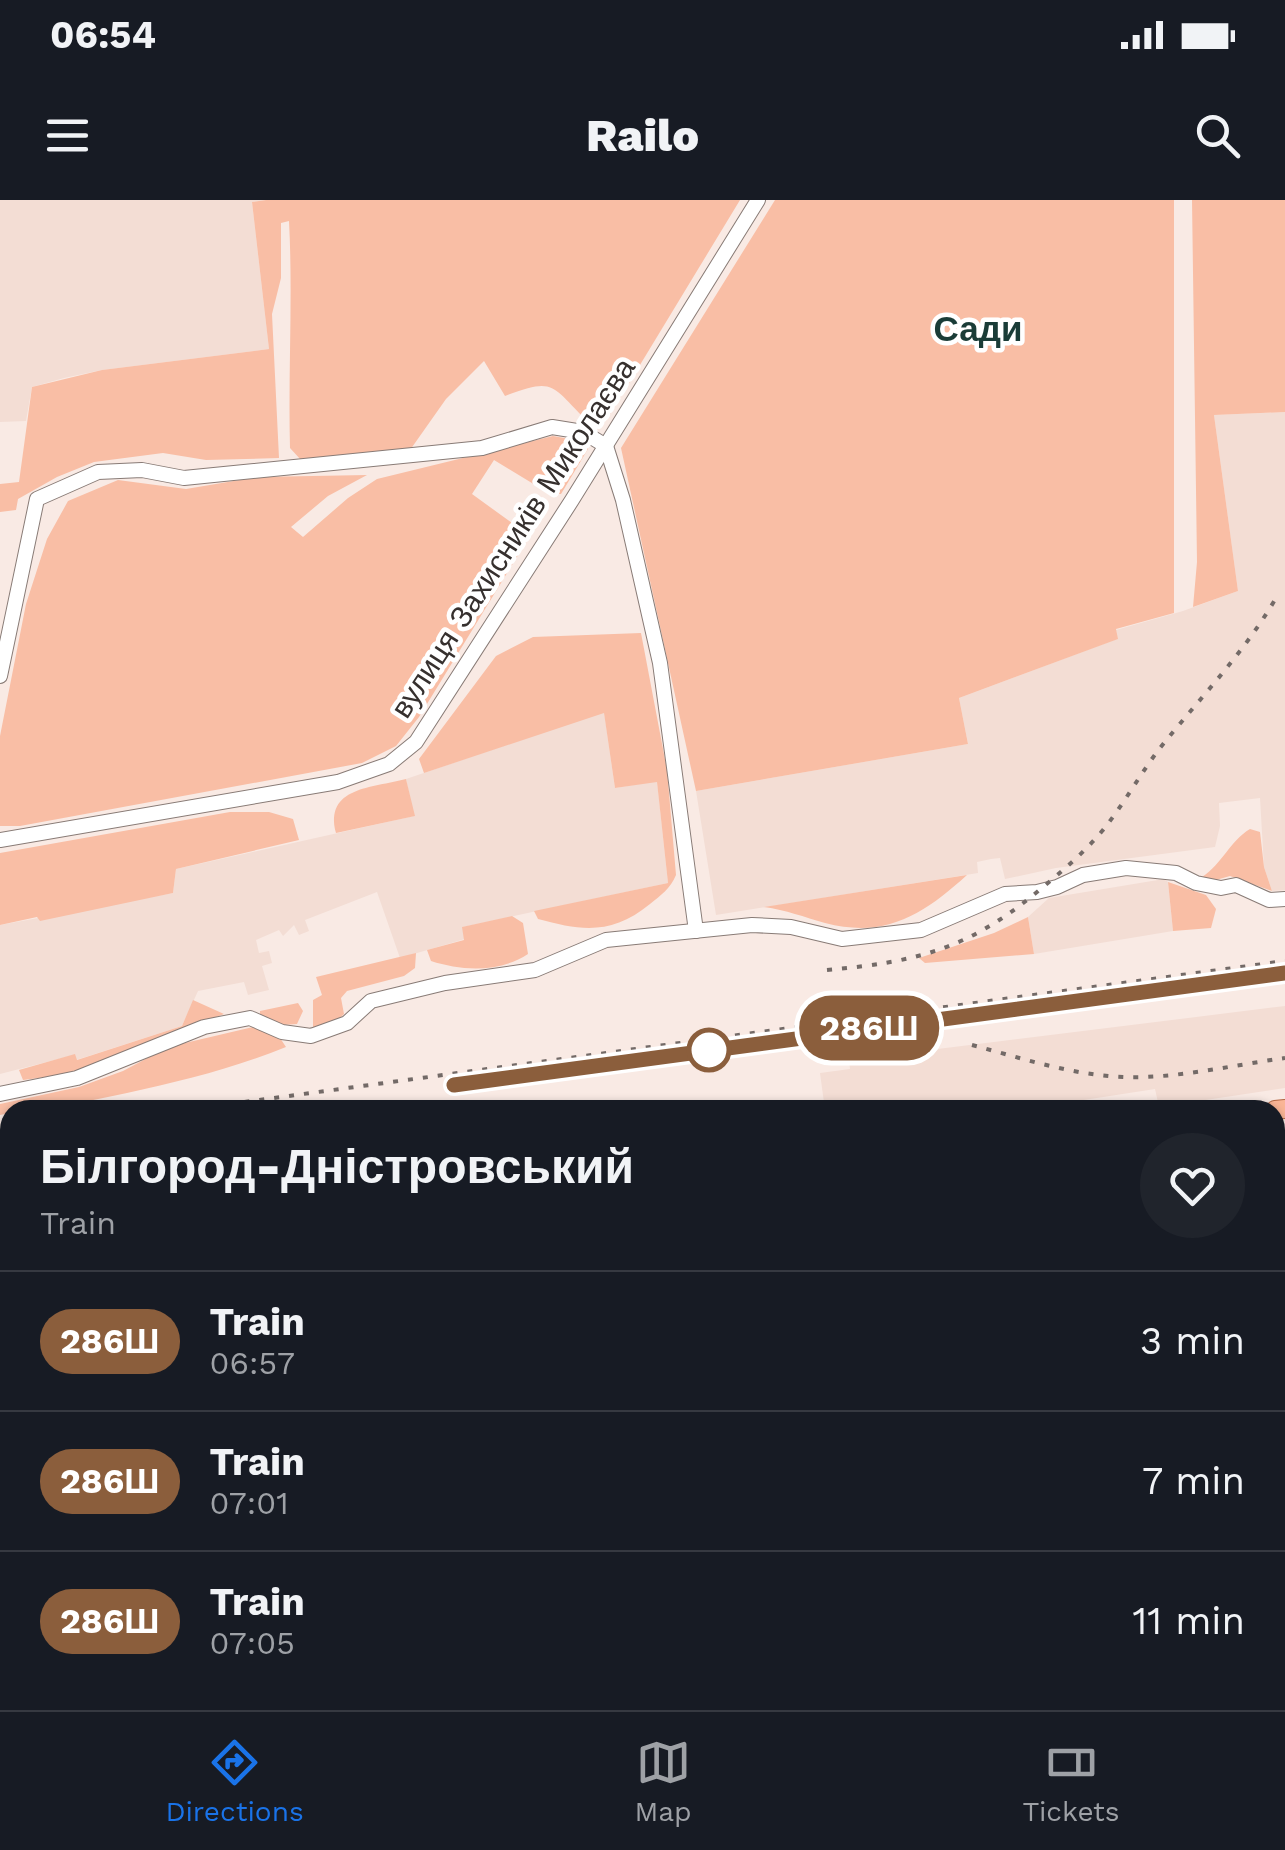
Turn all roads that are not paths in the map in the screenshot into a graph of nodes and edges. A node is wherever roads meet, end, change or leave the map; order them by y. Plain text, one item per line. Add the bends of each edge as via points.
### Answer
1 (758, 200) edge
2 (606, 446) junction
3 (0, 676) edge
4 (0, 840) edge
5 (1285, 898) edge
6 (696, 931) junction
7 (0, 1094) edge
8 (787, 1710) edge
9 (806, 1710) edge

1 - 2 street, вулиця Захисників Миколаєва
2 - 3 street via 583,432 552,427 459,451 184,478 142,470 98,472 37,499
2 - 4 street, вулиця Захисників Миколаєва via 416,742 390,764 338,782
2 - 6 street via 660,663
5 - 6 street via 1126,868 1082,875 1057,888 1005,894 920,930 842,939 791,927
6 - 7 street via 606,940 536,970 370,1001 347,1023 311,1036 250,1018 204,1027 77,1078
8 - 9 street

